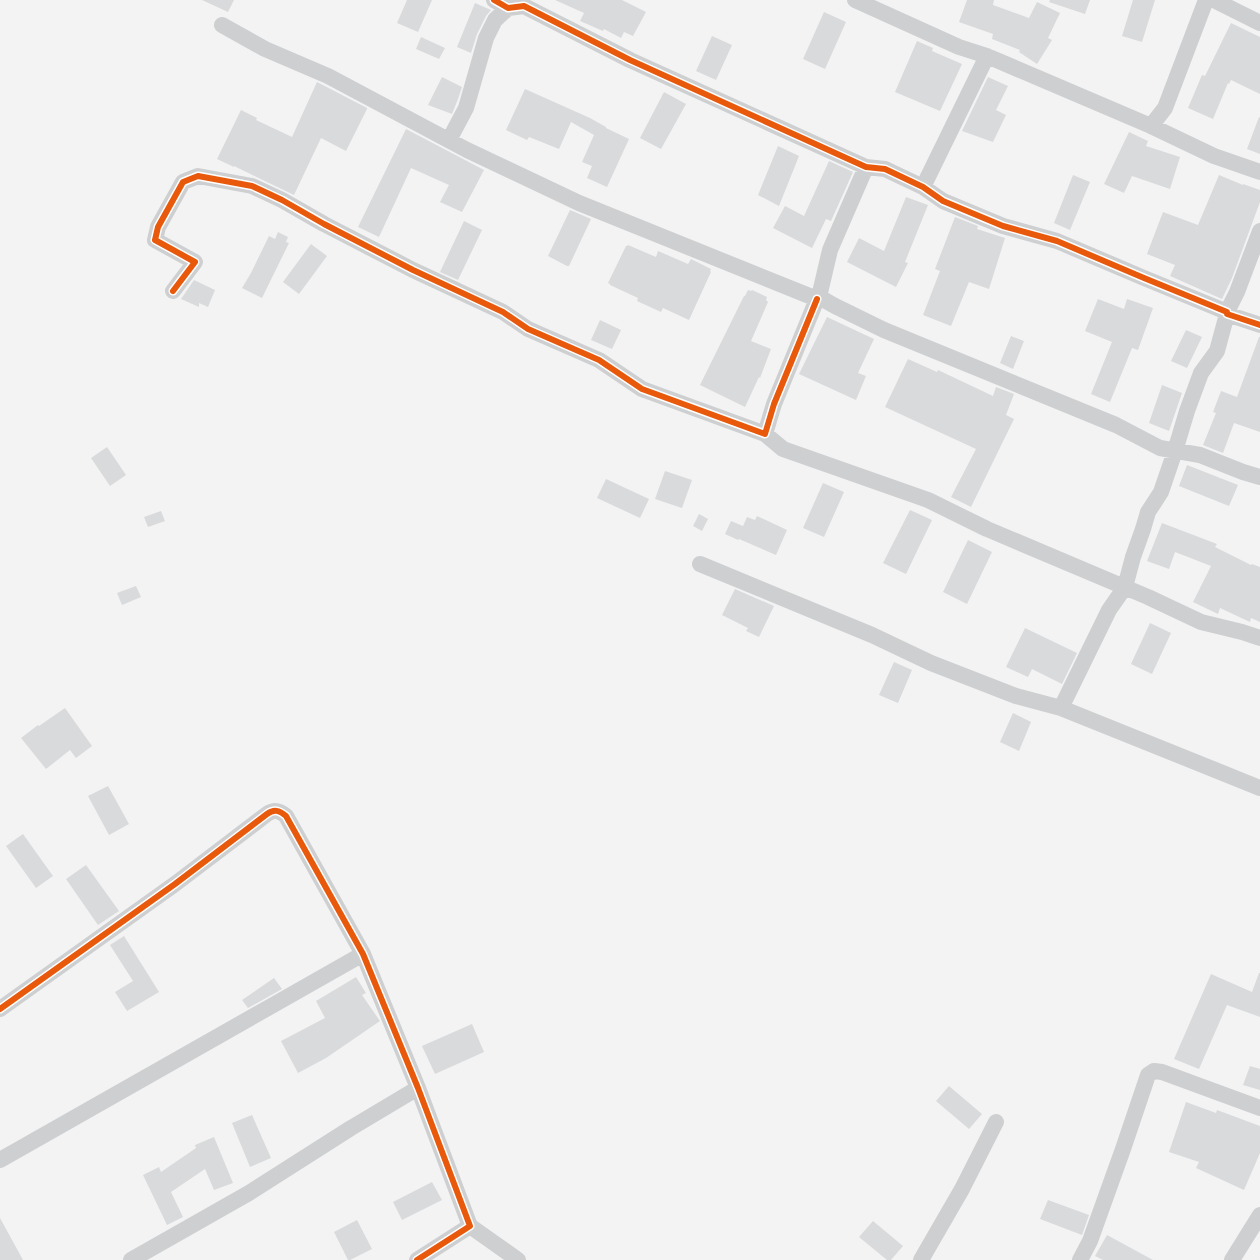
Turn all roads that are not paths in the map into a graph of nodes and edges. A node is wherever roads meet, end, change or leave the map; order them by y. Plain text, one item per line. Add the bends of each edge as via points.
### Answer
1 (855, 0) edge
2 (1206, 0) edge
3 (1214, 0) edge
4 (501, 4) edge
5 (1260, 23) edge
6 (222, 25) dead end
7 (987, 56) junction
8 (1151, 126) junction
9 (449, 140) junction
10 (866, 167) junction
11 (1260, 172) edge
12 (924, 187) junction
13 (1260, 231) edge
14 (174, 291) dead end
15 (818, 298) junction
16 (1227, 313) junction
17 (1260, 325) edge
18 (765, 434) junction
19 (1175, 451) junction
20 (1260, 477) edge
21 (700, 564) dead end
22 (1125, 588) junction
23 (1260, 638) edge
24 (1060, 708) junction
25 (1260, 788) edge
26 (363, 954) junction
27 (0, 1009) edge
28 (418, 1088) junction
29 (1260, 1108) edge
30 (996, 1122) dead end
31 (0, 1160) edge
32 (1260, 1215) edge
33 (470, 1226) junction
34 (131, 1260) edge
35 (417, 1260) edge
36 (518, 1260) edge
37 (921, 1260) edge
38 (1080, 1260) edge
39 (1232, 1260) edge

1 - 7 street via 959,47
2 - 8 street via 1166,108
3 - 5 street
4 - 9 street via 486,38 466,108
4 - 10 street via 524,6 630,60
6 - 9 street
7 - 8 street
7 - 12 street
8 - 11 street via 1214,156
9 - 15 street via 579,203
10 - 12 street via 884,169
10 - 15 street via 830,250
12 - 16 street via 943,200 1003,226 1057,241
13 - 16 street
14 - 18 street via 195,262 155,240 158,227 183,182 198,176 252,186 413,270 503,312 528,329 600,360 642,389
15 - 18 street via 774,404
15 - 19 street via 884,330 1116,425 1160,448
16 - 17 street
16 - 19 street via 1217,351 1201,373
18 - 22 street via 783,450 928,500
19 - 20 street via 1200,455
19 - 22 street via 1162,492 1148,512
21 - 24 street via 931,663 1016,696
22 - 23 street via 1201,622
22 - 24 street via 1110,610
24 - 25 street
26 - 27 street via 286,816 277,810
26 - 28 street
26 - 31 street
28 - 33 street
28 - 34 street via 249,1193
29 - 38 street via 1162,1072 1154,1071 1148,1075 1090,1241
30 - 37 street
32 - 39 street
33 - 35 street
33 - 36 street

